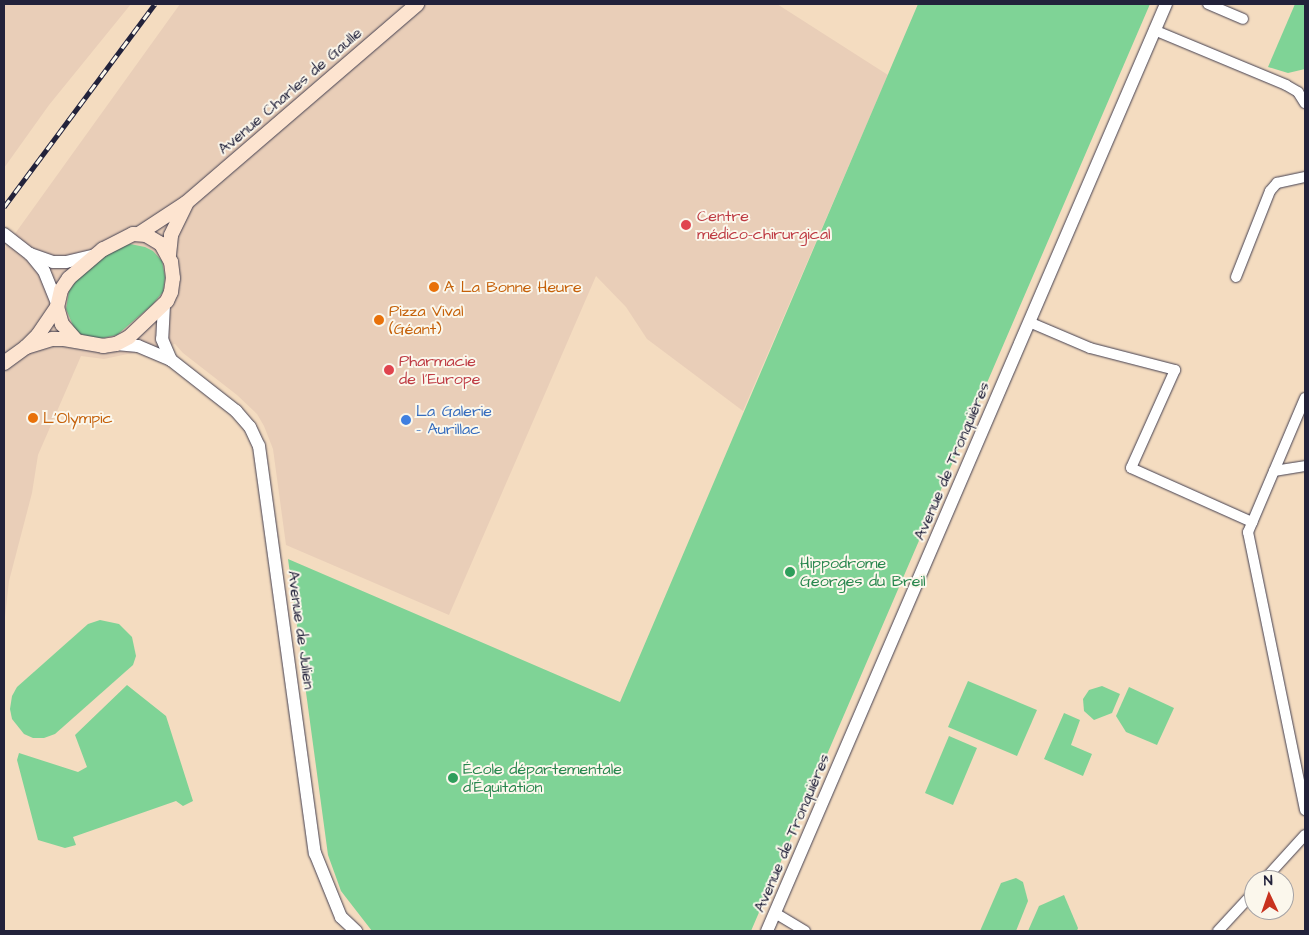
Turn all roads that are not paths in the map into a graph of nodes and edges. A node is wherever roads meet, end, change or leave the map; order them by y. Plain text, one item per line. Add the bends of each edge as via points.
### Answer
1 (416, 4) edge
2 (1166, 4) edge
3 (1208, 4) edge
4 (1243, 19) dead end
5 (1154, 30) junction
6 (1305, 103) edge
7 (1305, 177) edge
8 (186, 203) junction
9 (140, 233) junction
10 (7, 237) edge
11 (30, 254) junction
12 (169, 255) junction
13 (93, 256) junction
14 (1236, 277) dead end
15 (164, 304) junction
16 (57, 305) junction
17 (1029, 322) junction
18 (76, 340) junction
19 (116, 344) junction
20 (26, 347) junction
21 (171, 360) junction
22 (4, 363) edge
23 (1305, 398) edge
24 (1305, 466) edge
25 (1274, 470) junction
26 (1252, 522) junction
27 (1305, 810) edge
28 (1305, 835) edge
29 (1273, 870) edge
30 (1244, 903) edge
31 (775, 913) junction
32 (356, 931) edge
33 (767, 931) edge
34 (805, 931) edge
35 (1218, 931) edge

1 - 8 main road, Avenue Charles de Gaulle
2 - 5 street, Avenue de Tronquières
3 - 4 street
5 - 6 street via 1286,85 1298,92
5 - 17 street, Avenue de Tronquières
7 - 14 street via 1277,183 1270,191
8 - 9 main road, Avenue Charles de Gaulle
8 - 12 main road, Avenue Charles de Gaulle via 171,235
9 - 12 main road via 157,241
9 - 13 main road via 112,243
10 - 11 street
11 - 13 street via 53,262
11 - 16 street via 44,271
12 - 15 main road via 173,278 171,292
13 - 16 main road via 69,278
15 - 19 main road via 129,337
15 - 21 street via 162,339
16 - 18 main road via 62,324
16 - 20 main road via 45,327
17 - 26 street via 1090,348 1175,370 1131,468
17 - 31 street, Avenue de Tronquières
18 - 19 main road via 103,346
18 - 20 main road via 52,339
19 - 21 street, Avenue de Julien via 138,346
20 - 22 main road
21 - 32 street, Avenue de Julien via 236,411 250,427 259,446 315,853 341,917
23 - 25 street
24 - 25 street
25 - 26 street
26 - 27 street via 1248,532
28 - 29 street
30 - 35 street
31 - 33 street, Avenue de Tronquières
31 - 34 street

